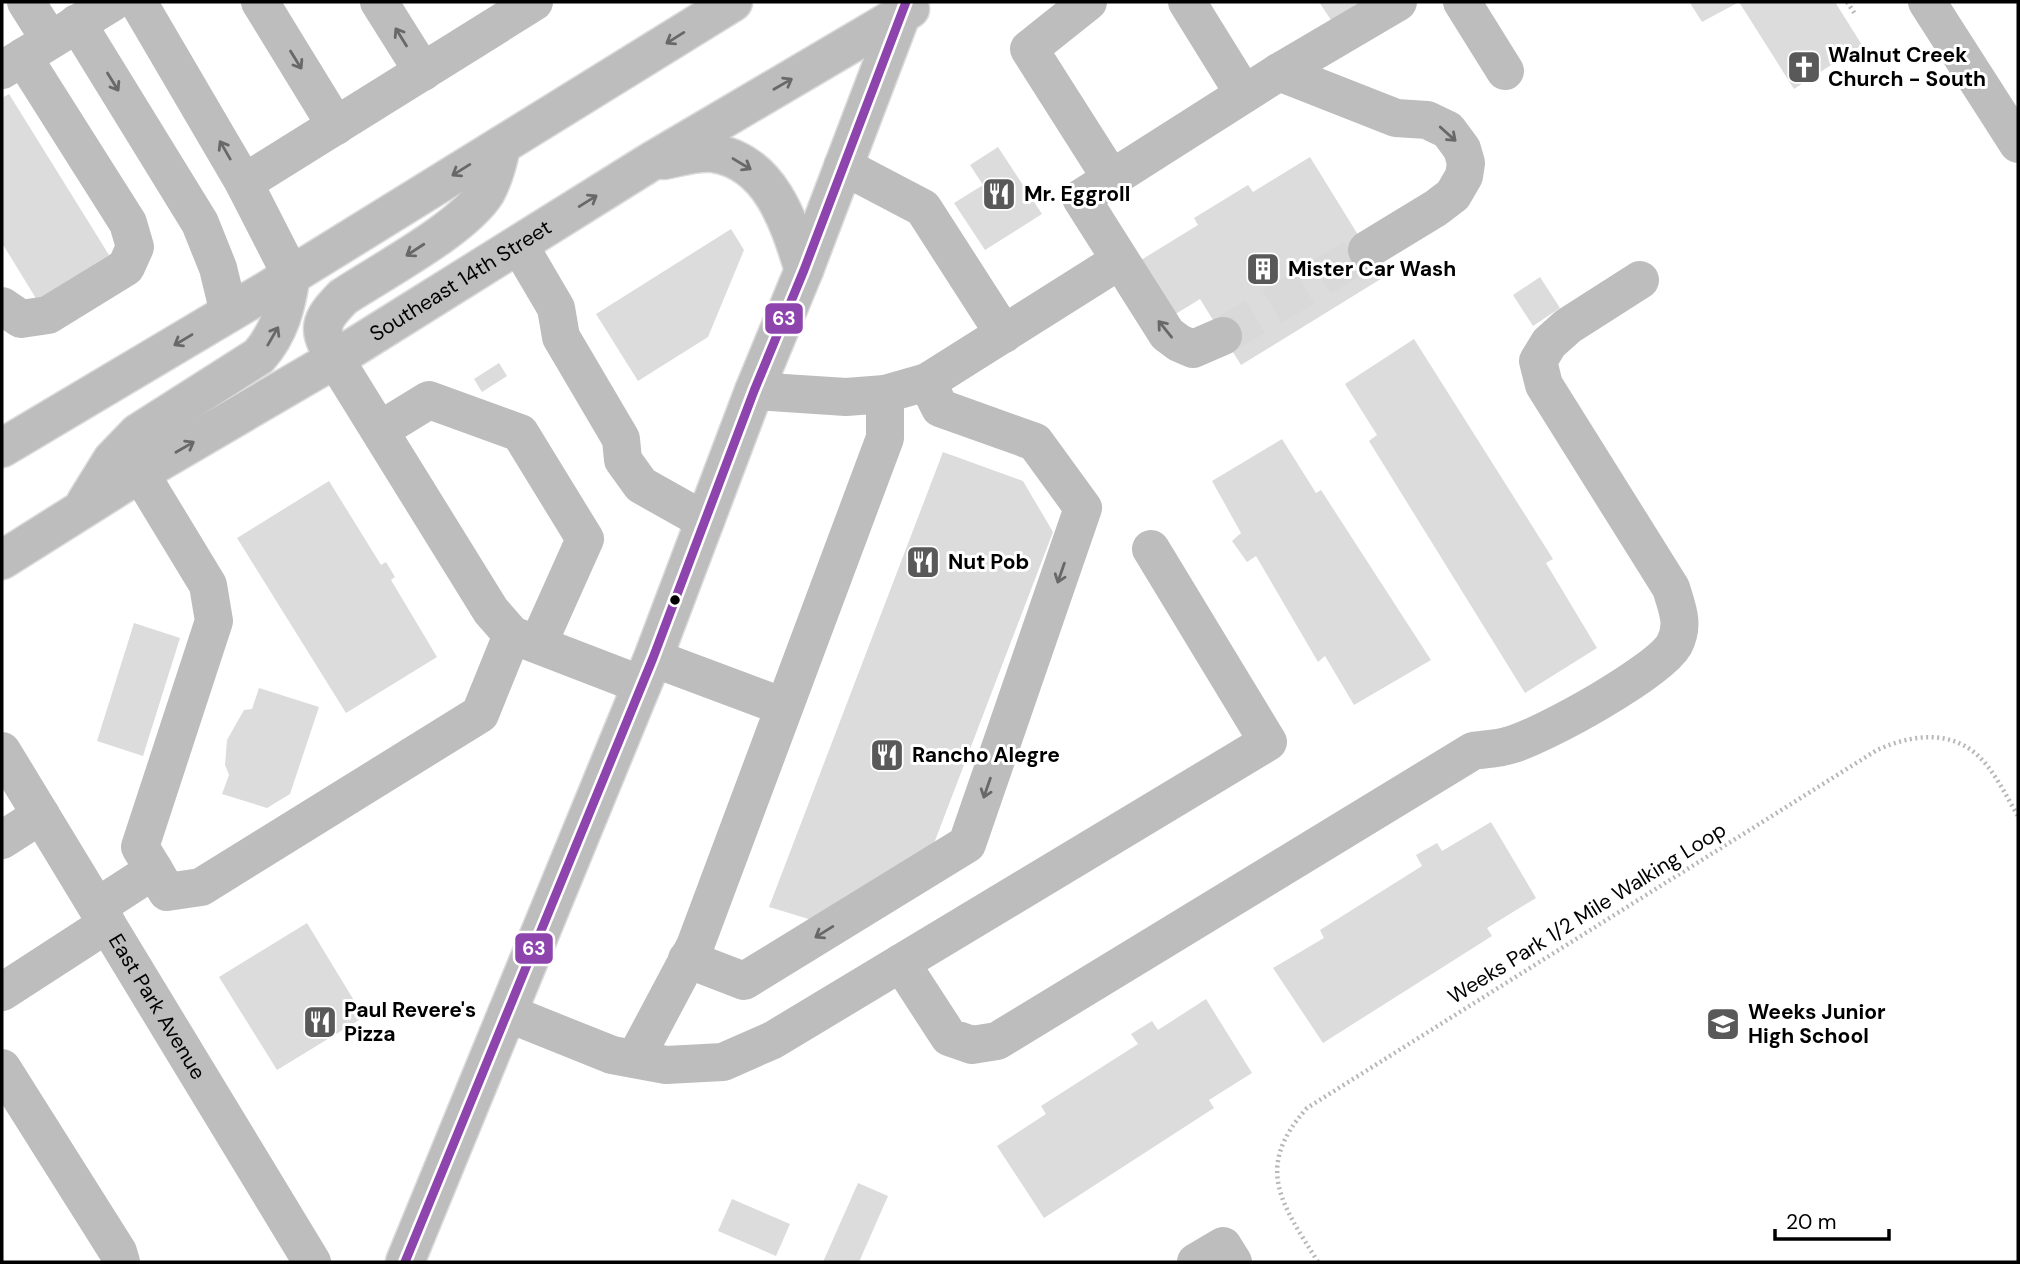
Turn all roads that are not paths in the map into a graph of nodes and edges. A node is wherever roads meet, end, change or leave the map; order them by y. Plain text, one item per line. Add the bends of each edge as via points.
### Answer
1 (26, 2) edge
2 (113, 2) edge
3 (138, 2) edge
4 (260, 2) edge
5 (379, 2) edge
6 (534, 2) edge
7 (733, 2) edge
8 (1088, 2) edge
9 (1187, 2) edge
10 (1398, 2) edge
11 (1462, 2) edge
12 (1927, 2) edge
13 (909, 6) edge
14 (38, 48) edge
15 (1505, 71) dead end
16 (423, 72) junction
17 (1286, 76) junction
18 (1244, 94) junction
19 (337, 126) junction
20 (2018, 144) edge
21 (501, 146) junction
22 (652, 162) junction
23 (844, 166) junction
24 (1111, 178) junction
25 (244, 183) junction
26 (519, 245) junction
27 (1367, 250) tunnel mouth
28 (1119, 261) junction
29 (804, 270) junction
30 (291, 275) junction
31 (1640, 280) dead end
32 (2, 306) edge
33 (229, 313) junction
34 (1004, 334) junction
35 (1223, 336) tunnel mouth
36 (335, 359) junction
37 (927, 382) junction
38 (754, 391) junction
39 (885, 394) junction
40 (380, 430) junction
41 (2, 448) edge
42 (140, 474) junction
43 (81, 510) junction
44 (705, 521) junction
45 (1151, 549) dead end
46 (2, 560) edge
47 (525, 640) junction
48 (647, 672) junction
49 (783, 707) junction
50 (2, 751) edge
51 (41, 815) junction
52 (2, 840) edge
53 (154, 870) junction
54 (102, 916) junction
55 (687, 959) junction
56 (901, 963) junction
57 (2, 992) edge
58 (507, 1013) junction
59 (635, 1059) junction
60 (2, 1068) edge
61 (121, 1262) edge
62 (312, 1262) edge
63 (405, 1262) edge
64 (1196, 1262) edge
65 (1233, 1262) edge

1 - 14 main road
2 - 14 main road
25 -> 3 main road
4 -> 19 main road
16 -> 5 main road
6 - 16 main road
7 -> 21 main road
8 - 24 main road via 1029,49
9 - 18 main road
10 - 17 main road
11 - 15 main road
12 - 20 main road
22 -> 13 main road, Southeast 14th Street
13 - 23 main road
14 - 32 main road via 128,223 135,247 126,267 48,315 21,319
14 -> 33 main road via 200,223
16 - 19 main road
17 - 18 main road
17 -> 27 main road via 1395,118 1427,120 1448,130 1462,149 1464,176 1453,195
18 - 24 main road
19 - 25 main road
21 -> 30 main road
21 -> 36 main road via 498,166 485,193 459,222 343,297 327,313 322,329
26 -> 22 main road, Southeast 14th Street
22 -> 29 main road via 710,152 734,159 756,173 787,218
23 - 29 main road
23 - 34 main road via 923,208
24 - 28 main road via 1081,198
25 - 30 main road
26 - 36 main road, Southeast 14th Street
26 - 44 main road via 556,308 561,338 621,439 624,460 641,485
28 - 34 main road
35 -> 28 main road via 1193,349 1178,343 1167,334
29 - 38 main road
30 - 33 main road
43 -> 30 main road via 112,460 138,433 266,348 280,323
31 - 56 main road via 1568,326 1538,361 1544,385 1671,588 1681,620 1674,644 1657,664 1551,729 1510,746 1472,751 997,1041 972,1045 949,1037
33 -> 41 main road
34 - 37 main road
36 - 40 main road
42 -> 36 main road, Southeast 14th Street
37 - 39 main road
37 -> 55 main road via 940,408 1035,442 1083,508 967,844 744,981
38 - 39 main road via 846,397
38 - 44 main road
39 - 49 main road via 885,438
40 - 47 main road via 491,611
40 - 47 main road via 429,400 520,433 585,540
42 - 43 main road, Southeast 14th Street
42 - 53 main road via 208,585 214,621 140,847
43 - 46 main road, Southeast 14th Street
44 - 48 main road
45 - 56 main road via 1268,742
47 - 48 main road
47 - 53 main road via 480,713 201,887 167,892
48 - 49 main road
48 - 58 main road
49 - 55 main road
50 - 51 main road, East Park Avenue
51 - 52 main road
51 - 54 main road, East Park Avenue
53 - 54 main road
54 - 57 main road
54 - 62 main road, East Park Avenue
55 - 59 main road
56 - 59 main road via 773,1041 723,1062 666,1065
58 - 59 main road via 612,1055
58 - 63 main road
60 - 61 main road
64 - 65 main road via 1223,1246

